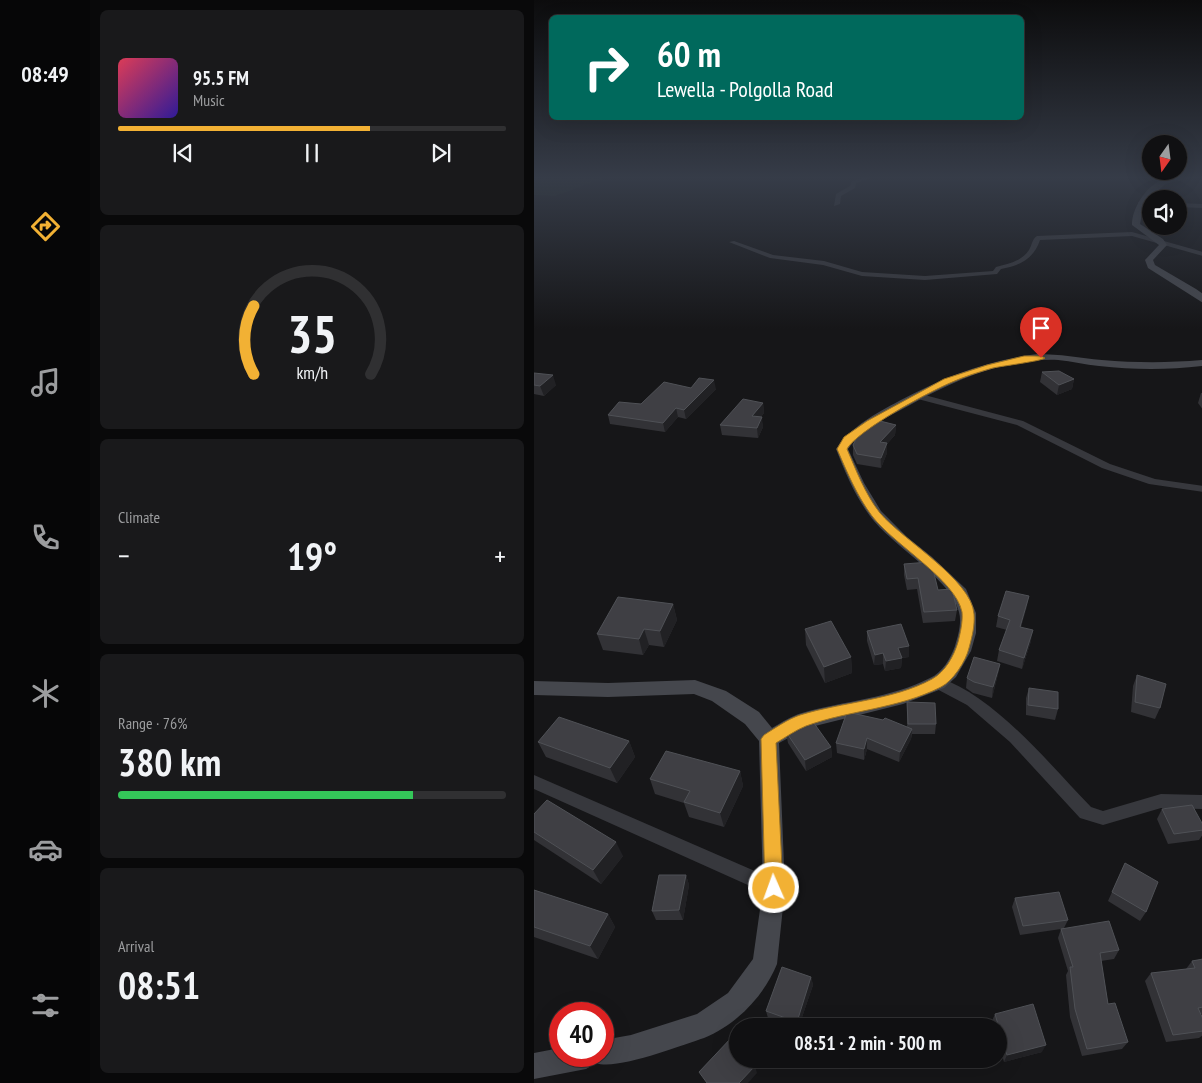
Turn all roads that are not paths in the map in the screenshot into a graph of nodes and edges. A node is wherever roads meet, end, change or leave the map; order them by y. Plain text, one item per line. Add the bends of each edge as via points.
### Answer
1 (1141, 229) edge
2 (732, 242) dead end
3 (1161, 243) junction
4 (1202, 254) edge
5 (1202, 300) edge
6 (1202, 363) edge
7 (917, 396) junction
8 (1202, 489) edge
9 (938, 683) junction
10 (534, 688) edge
11 (769, 739) junction
12 (534, 782) edge
13 (1202, 802) edge
14 (774, 888) junction
15 (614, 1051) edge
16 (549, 1063) edge
17 (534, 1066) edge

1 - 3 street
2 - 3 street via 772,257 824,263 862,274 926,278 995,273 998,268 1026,258 1037,238 1132,234
3 - 4 street
3 - 5 street via 1163,245 1149,260 1151,266
6 - 7 street via 1158,365 1058,357 1024,359 947,381
7 - 8 street via 1020,423 1106,466 1153,482
7 - 9 street via 870,423 848,439 842,449 876,514 960,593 968,612 962,651 950,672
9 - 11 street via 902,696 802,721
9 - 13 street via 972,701 1016,738 1086,813 1103,818 1161,801
10 - 11 street via 695,687 720,696 752,718
11 - 14 street
12 - 14 street
14 - 15 street via 765,964 737,1002 704,1025
16 - 17 street

